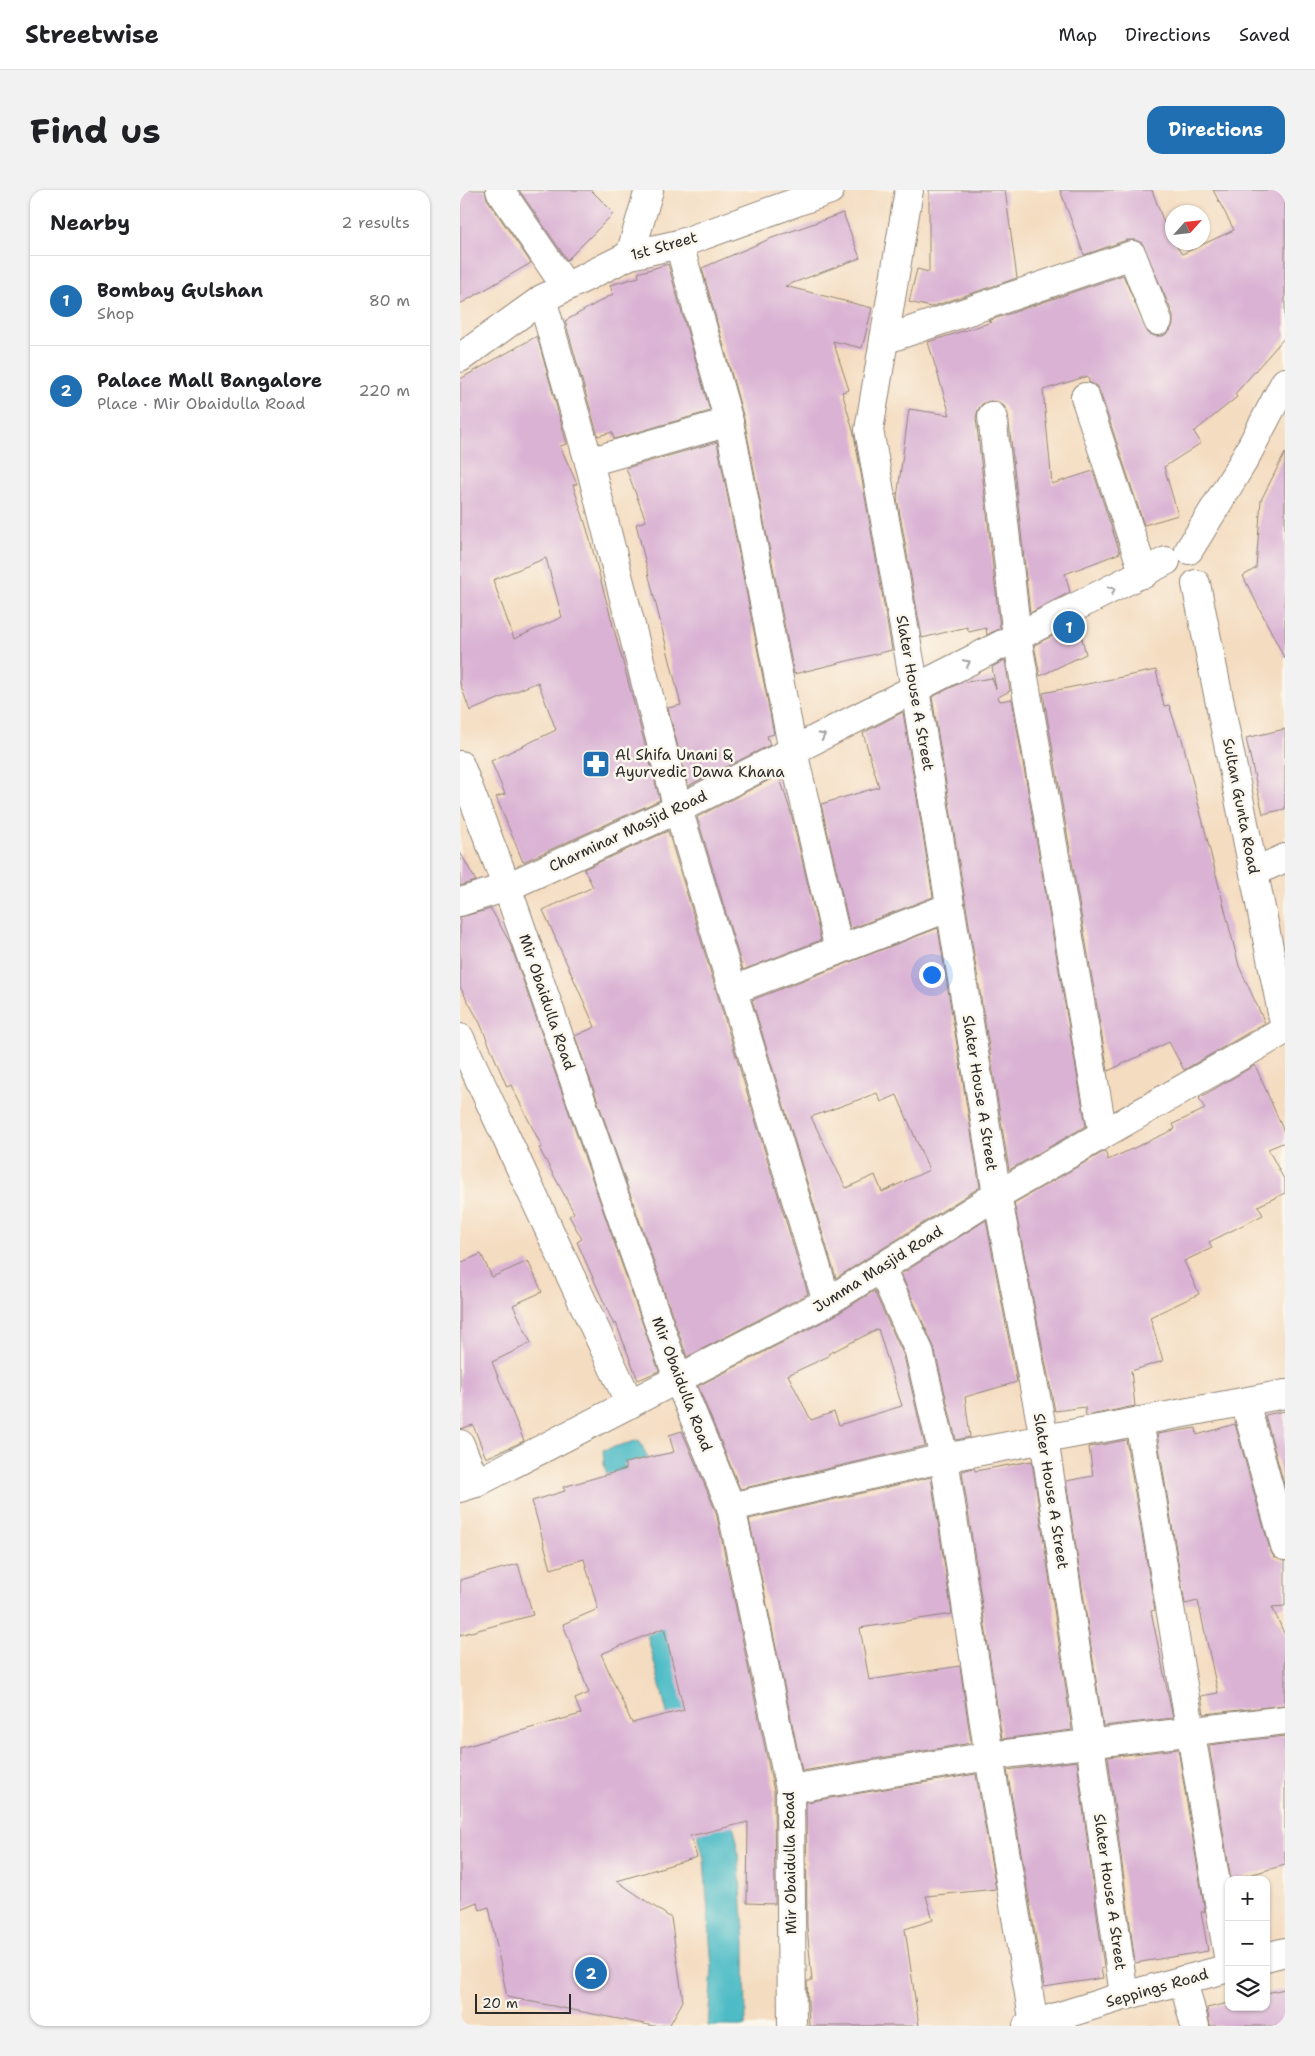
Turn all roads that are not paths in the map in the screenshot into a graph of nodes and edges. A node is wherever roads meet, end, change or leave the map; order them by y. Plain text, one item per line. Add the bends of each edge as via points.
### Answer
1 (500, 190) edge
2 (649, 190) edge
3 (830, 190) edge
4 (909, 190) edge
5 (679, 244) junction
6 (630, 255) junction
7 (554, 293) junction
8 (1158, 321) dead end
9 (884, 340) junction
10 (460, 358) edge
11 (1285, 382) edge
12 (1085, 397) dead end
13 (992, 416) dead end
14 (729, 422) junction
15 (589, 462) junction
16 (1166, 562) junction
17 (1017, 637) junction
18 (915, 689) junction
19 (793, 751) junction
20 (460, 765) edge
21 (678, 809) junction
22 (1285, 858) edge
23 (1254, 872) junction
24 (506, 887) junction
25 (460, 902) edge
26 (950, 907) junction
27 (839, 950) junction
28 (732, 990) junction
29 (1285, 1029) edge
30 (460, 1038) edge
31 (1103, 1134) junction
32 (997, 1195) junction
33 (881, 1268) junction
34 (827, 1302) junction
35 (678, 1379) junction
36 (1285, 1394) edge
37 (1245, 1402) junction
38 (630, 1404) junction
39 (1138, 1421) junction
40 (1044, 1438) junction
41 (460, 1444) edge
42 (944, 1458) junction
43 (468, 1486) edge
44 (731, 1507) junction
45 (1285, 1546) edge
46 (1285, 1720) edge
47 (1190, 1730) junction
48 (1090, 1743) junction
49 (989, 1756) junction
50 (790, 1789) junction
51 (1225, 1938) edge
52 (1285, 1952) edge
53 (1270, 1957) edge
54 (1225, 1969) edge
55 (1183, 1980) junction
56 (1124, 1996) junction
57 (1031, 2025) edge
58 (792, 2026) edge
59 (1195, 2026) edge

1 - 7 street
2 - 6 street
3 - 5 street, 1st Street
4 - 9 street, Slater House A Street
5 - 6 street, 1st Street
5 - 14 street
6 - 7 street, 1st Street
7 - 10 street, 1st Street
7 - 15 street
8 - 9 street via 1132,255
9 - 18 street, Slater House A Street via 869,430
11 - 16 street via 1242,462
12 - 16 street
13 - 17 street
14 - 15 street
14 - 19 street
15 - 21 street
17 -> 16 street, Charminar Masjid Road
16 - 23 street, Sultan Gunta Road via 1166,574 1172,584 1184,588 1196,584
18 -> 17 street, Charminar Masjid Road
17 - 31 street
19 -> 18 street, Charminar Masjid Road
18 - 26 street, Slater House A Street
19 - 21 street, Charminar Masjid Road
19 - 27 street
20 - 24 street, Mir Obaidulla Road
21 - 24 street, Charminar Masjid Road
21 - 28 street
22 - 23 street
23 - 29 street, Sultan Gunta Road
24 - 25 street, Charminar Masjid Road
24 - 35 street, Mir Obaidulla Road
26 - 27 street
26 - 32 street, Slater House A Street
27 - 28 street
28 - 34 street
29 - 31 street, Jumma Masjid Road
30 - 38 street
31 - 32 street, Jumma Masjid Road
32 - 33 street, Jumma Masjid Road
32 - 40 street, Slater House A Street
33 - 34 street, Jumma Masjid Road
33 - 42 street via 919,1351
34 - 35 street, Jumma Masjid Road
35 - 38 street, Jumma Masjid Road
35 - 44 street, Mir Obaidulla Road
36 - 37 street
37 - 39 street
37 - 45 street
38 - 43 street, Jumma Masjid Road
39 - 40 street
39 - 47 street
40 - 42 street
40 - 48 street, Slater House A Street
41 - 43 street
42 - 44 street
42 - 49 street
44 - 50 street, Mir Obaidulla Road
46 - 47 street
47 - 48 street
47 - 51 street
48 - 49 street
48 - 56 street, Slater House A Street
49 - 50 street
49 - 57 street
50 - 58 street, Mir Obaidulla Road
52 - 53 street
54 - 55 street, Seppings Road
55 - 56 street, Seppings Road
55 - 59 street
56 - 57 street, Seppings Road

